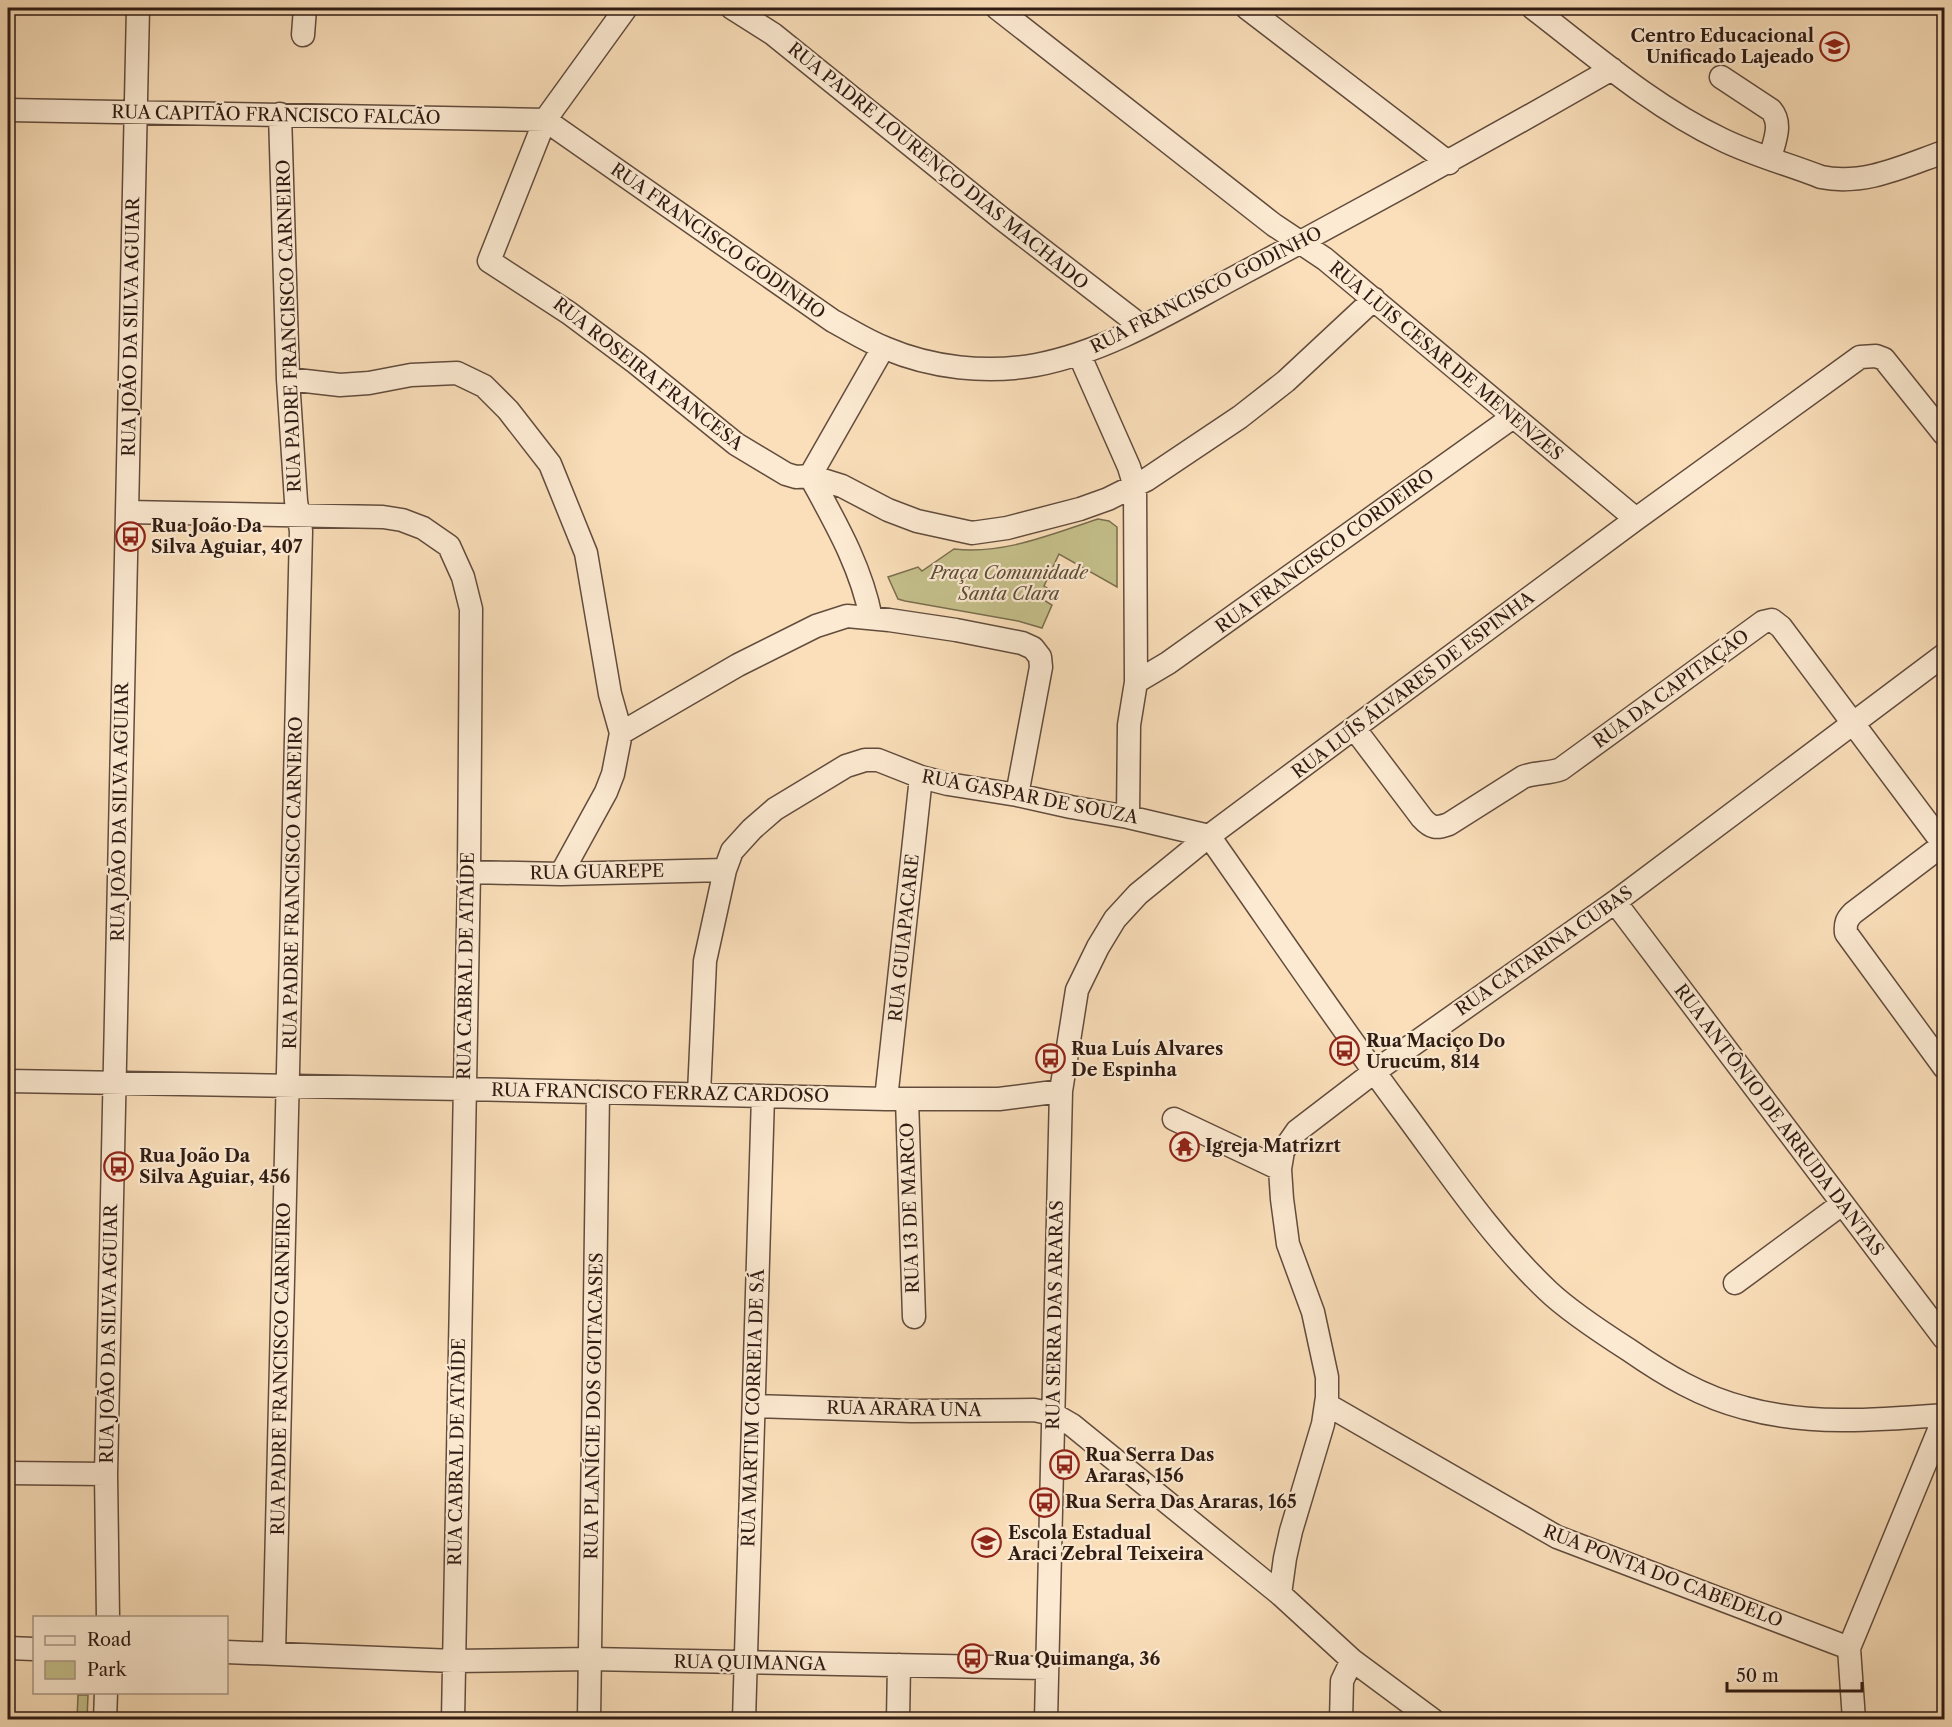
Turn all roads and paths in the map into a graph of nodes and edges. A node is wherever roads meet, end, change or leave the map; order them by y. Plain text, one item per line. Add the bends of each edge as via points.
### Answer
1 (138, 8) edge
2 (305, 8) edge
3 (626, 8) edge
4 (732, 8) edge
5 (997, 8) edge
6 (1247, 8) edge
7 (1533, 8) edge
8 (303, 35) dead end
9 (1612, 69) junction
10 (1721, 77) dead end
11 (8, 110) edge
12 (136, 112) junction
13 (280, 114) junction
14 (545, 120) junction
15 (1944, 152) edge
16 (1770, 158) junction
17 (1449, 163) junction
18 (1301, 242) junction
19 (1374, 299) junction
20 (1141, 326) junction
21 (883, 348) junction
22 (1079, 354) junction
23 (288, 379) junction
24 (1513, 417) junction
25 (1944, 434) edge
26 (810, 476) junction
27 (1135, 486) junction
28 (127, 512) junction
29 (299, 515) junction
30 (1636, 519) junction
31 (872, 618) junction
32 (1944, 655) edge
33 (1136, 681) junction
34 (1854, 724) junction
35 (1354, 728) junction
36 (621, 733) junction
37 (921, 777) junction
38 (1017, 795) junction
39 (1128, 817) junction
40 (1209, 836) junction
41 (1944, 845) edge
42 (725, 870) junction
43 (469, 872) junction
44 (561, 874) junction
45 (1615, 902) junction
46 (1944, 1067) edge
47 (1374, 1072) junction
48 (8, 1081) edge
49 (114, 1083) junction
50 (288, 1085) junction
51 (463, 1089) junction
52 (1061, 1091) junction
53 (598, 1092) junction
54 (699, 1094) junction
55 (763, 1095) junction
56 (897, 1099) junction
57 (1174, 1119) dead end
58 (1280, 1169) junction
59 (1842, 1204) junction
60 (1735, 1283) dead end
61 (914, 1317) dead end
62 (1944, 1338) edge
63 (1326, 1404) junction
64 (754, 1406) junction
65 (1053, 1414) junction
66 (1944, 1416) edge
67 (8, 1473) edge
68 (106, 1474) junction
69 (1280, 1594) junction
70 (108, 1616) edge
71 (8, 1648) edge
72 (1849, 1648) junction
73 (33, 1649) edge
74 (228, 1652) edge
75 (274, 1653) junction
76 (590, 1659) junction
77 (1352, 1659) junction
78 (454, 1661) junction
79 (745, 1662) junction
80 (899, 1665) junction
81 (1047, 1668) junction
82 (106, 1694) edge
83 (105, 1719) edge
84 (453, 1719) edge
85 (589, 1719) edge
86 (744, 1719) edge
87 (898, 1719) edge
88 (1046, 1719) edge
89 (1341, 1719) edge
90 (1433, 1719) edge
91 (1854, 1719) edge

1 - 12 street, RUA JOÃO DA SILVA AGUIAR
2 - 8 street
3 - 14 street
4 - 20 street, RUA PADRE LOURENÇO DIAS MACHADO via 773,34 1000,218
5 - 18 street, RUA LUIS CESAR DE MENENZES
6 - 17 street
7 - 9 street
9 - 16 street via 1697,127
9 - 17 street, RUA FRANCISCO GODINHO
10 - 16 street via 1777,117
11 - 12 street, RUA CAPITÃO FRANCISCO FALCÃO
12 - 13 street, RUA CAPITÃO FRANCISCO FALCÃO
12 - 28 street, RUA JOÃO DA SILVA AGUIAR
13 - 14 street, RUA CAPITÃO FRANCISCO FALCÃO
13 - 23 street, RUA PADRE FRANCISCO CARNEIRO
14 - 21 street, RUA FRANCISCO GODINHO via 833,321
14 - 26 street, RUA ROSEIRA FRANCESA via 489,261 569,313 736,444 786,474
15 - 16 street via 1873,177 1848,180 1821,177
17 - 18 street, RUA FRANCISCO GODINHO
18 - 19 street, RUA LUIS CESAR DE MENENZES
18 - 20 street, RUA FRANCISCO GODINHO
19 - 24 street, RUA LUIS CESAR DE MENENZES
19 - 27 street, RUA ROSEIRA FRANCESA via 1286,381 1189,453
20 - 22 street, RUA FRANCISCO GODINHO
21 - 22 street, RUA FRANCISCO GODINHO via 943,366 994,369 1035,365
21 - 26 street
22 - 27 street
23 - 29 street, RUA PADRE FRANCISCO CARNEIRO
23 - 36 street via 340,385 457,372 484,386 508,410 550,464 586,553 610,694
24 - 30 street, RUA LUIS CESAR DE MENENZES
24 - 33 street, RUA FRANCISCO CORDEIRO via 1168,663
25 - 30 street, RUA LUÍS ÁLVARES DE ESPINHA via 1884,359 1860,357
26 - 27 street, RUA ROSEIRA FRANCESA via 842,486 917,521 972,533 1080,509
26 - 31 street via 850,550
27 - 33 street
28 - 29 street, RUA CABRAL DE ATAÍDE
28 - 49 street, RUA JOÃO DA SILVA AGUIAR
29 - 43 street, RUA CABRAL DE ATAÍDE via 402,520 423,528 449,546 471,609
29 - 50 street, RUA PADRE FRANCISCO CARNEIRO
30 - 35 street, RUA LUÍS ÁLVARES DE ESPINHA
31 - 36 street via 847,616 816,626 738,665
31 - 38 street via 956,630 1033,648 1041,667
32 - 34 street, RUA CATARINA CUBAS
33 - 39 street via 1129,725
34 - 35 street, RUA DA CAPITAÇÃO via 1772,620 1763,622 1561,769 1529,774 1439,828 1422,818
34 - 41 street, RUA DA CAPITAÇÃO
34 - 45 street, RUA CATARINA CUBAS
35 - 40 street, RUA LUÍS ÁLVARES DE ESPINHA
36 - 44 street via 606,792
37 - 38 street, RUA GASPAR DE SOUZA
37 - 42 street, RUA GASPAR DE SOUZA via 878,760 846,766 775,809 732,851
37 - 56 street, RUA GUIAPACARE
38 - 39 street, RUA GASPAR DE SOUZA
39 - 40 street, RUA GASPAR DE SOUZA
40 - 47 street
40 - 52 street, RUA LUÍS ÁLVARES DE ESPINHA via 1138,894 1114,919 1077,990
41 - 46 street via 1853,913 1845,926 1846,933
42 - 44 street, RUA GUAREPE
42 - 54 street, RUA GASPAR DE SOUZA via 705,961
43 - 44 street, RUA GUAREPE
43 - 51 street, RUA CABRAL DE ATAÍDE
45 - 47 street, RUA CATARINA CUBAS
45 - 59 street, RUA ANTÔNIO DE ARRUDA DANTAS
47 - 58 street, RUA CATARINA CUBAS via 1297,1131 1283,1151
47 - 66 street via 1499,1240 1549,1292 1664,1374 1705,1395 1786,1417 1879,1420
48 - 49 street, RUA FRANCISCO FERRAZ CARDOSO
49 - 50 street, RUA FRANCISCO FERRAZ CARDOSO
49 - 68 street, RUA JOÃO DA SILVA AGUIAR
50 - 51 street, RUA FRANCISCO FERRAZ CARDOSO
50 - 75 street, RUA PADRE FRANCISCO CARNEIRO
51 - 53 street, RUA FRANCISCO FERRAZ CARDOSO
51 - 78 street, RUA CABRAL DE ATAÍDE
52 - 56 street, RUA FRANCISCO FERRAZ CARDOSO via 999,1099
52 - 65 street, RUA SERRA DAS ARARAS
53 - 54 street, RUA FRANCISCO FERRAZ CARDOSO
53 - 76 street, RUA PLANÍCIE DOS GOITACASES
54 - 55 street, RUA FRANCISCO FERRAZ CARDOSO
55 - 56 street, RUA FRANCISCO FERRAZ CARDOSO
55 - 64 street, RUA MARTIM CORREIA DE SÁ
56 - 61 street, RUA 13 DE MARCO
57 - 58 street
58 - 63 street, RUA CATARINA CUBAS via 1288,1244 1313,1312 1328,1377
59 - 60 street
59 - 62 street, RUA ANTÔNIO DE ARRUDA DANTAS
63 - 69 street, RUA CATARINA CUBAS via 1291,1531
63 - 72 street, RUA PONTA DO CABEDELO via 1557,1537
64 - 65 street, RUA ARARA UNA via 1034,1410
64 - 79 street, RUA MARTIM CORREIA DE SÁ
65 - 69 street via 1072,1425
65 - 81 street, RUA SERRA DAS ARARAS
66 - 72 street
67 - 68 street
68 - 70 street, RUA JOÃO DA SILVA AGUIAR
69 - 77 street
71 - 73 street
72 - 91 street
74 - 75 street, RUA QUIMANGA
75 - 78 street, RUA QUIMANGA
76 - 78 street, RUA QUIMANGA
76 - 79 street, RUA QUIMANGA
76 - 85 street, RUA PLANÍCIE DOS GOITACASES
77 - 89 street via 1341,1681
77 - 90 street
78 - 84 street, RUA CABRAL DE ATAÍDE
79 - 80 street, RUA QUIMANGA
79 - 86 street, RUA MARTIM CORREIA DE SÁ
80 - 81 street, RUA QUIMANGA
80 - 87 street
81 - 88 street, RUA SERRA DAS ARARAS
82 - 83 street

